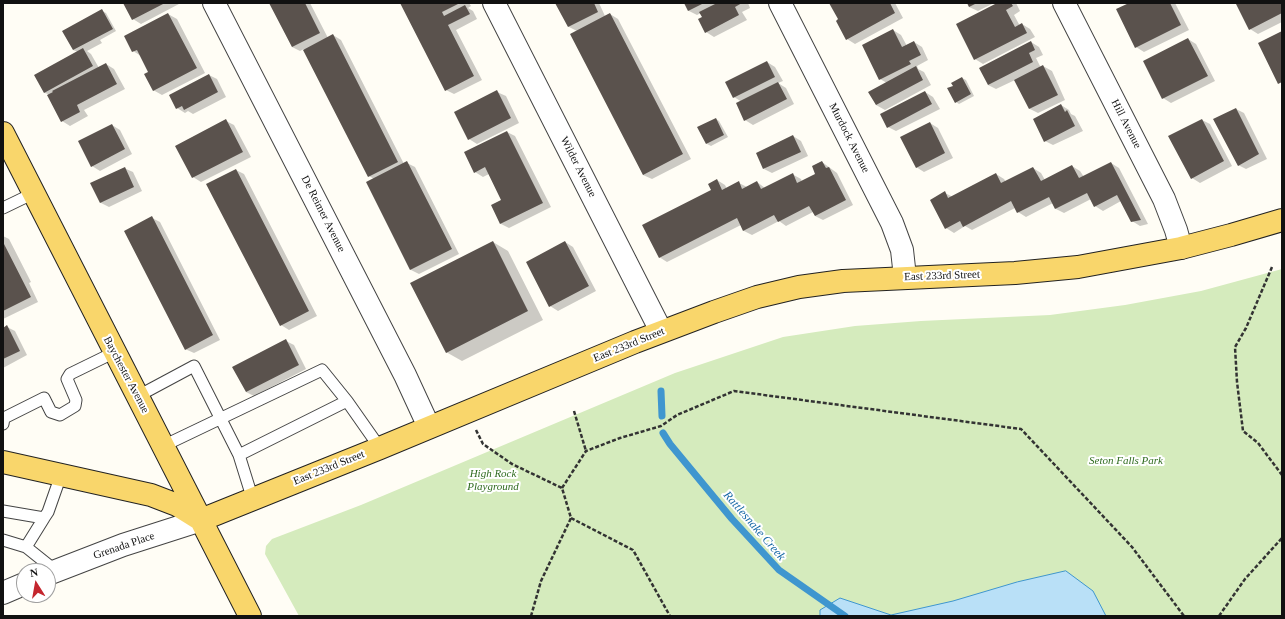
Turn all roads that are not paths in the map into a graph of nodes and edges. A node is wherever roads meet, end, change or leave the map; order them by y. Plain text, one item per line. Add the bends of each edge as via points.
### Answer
1 (214, 3) edge
2 (494, 3) edge
3 (780, 3) edge
4 (1064, 3) edge
5 (3, 134) edge
6 (34, 193) junction
7 (3, 208) edge
8 (1282, 220) edge
9 (1180, 248) junction
10 (905, 277) junction
11 (661, 331) junction
12 (115, 352) junction
13 (138, 396) junction
14 (347, 401) junction
15 (221, 418) junction
16 (3, 424) edge
17 (429, 427) junction
18 (163, 446) junction
19 (380, 448) junction
20 (239, 455) junction
21 (3, 462) edge
22 (61, 475) junction
23 (253, 500) junction
24 (3, 511) edge
25 (44, 518) junction
26 (201, 520) junction
27 (3, 540) edge
28 (26, 547) junction
29 (43, 563) edge
30 (56, 570) edge
31 (16, 587) edge
32 (3, 593) edge
33 (250, 616) edge

1 - 17 street, De Reimer Avenue via 405,374
2 - 11 street, Wilder Avenue
3 - 10 street, Murdock Avenue via 892,223 902,250
4 - 9 street, Hill Avenue via 1164,199
5 - 6 main road, Baychester Avenue
6 - 7 lane
6 - 12 main road, Baychester Avenue
8 - 9 main road, East 233rd Street
9 - 10 main road, East 233rd Street via 1054,270
10 - 11 main road, East 233rd Street via 843,281 779,291
11 - 17 main road, East 233rd Street
12 - 13 main road, Baychester Avenue
12 - 16 lane via 70,374 67,379 76,400 75,406 60,415 51,412 44,398 4,418
13 - 15 lane via 194,366
13 - 18 main road, Baychester Avenue
14 - 15 lane via 322,370
14 - 19 lane
14 - 20 lane
15 - 18 lane
15 - 20 lane
17 - 19 main road, East 233rd Street
18 - 26 main road, Baychester Avenue
19 - 23 main road, East 233rd Street
20 - 23 lane
21 - 22 main road
22 - 25 lane
22 - 26 main road via 165,500 189,511
23 - 26 main road, East 233rd Street
24 - 25 lane
25 - 28 lane
26 - 30 street, Grenada Place via 123,545
26 - 33 main road, Baychester Avenue
27 - 28 lane
28 - 29 lane
31 - 32 street

